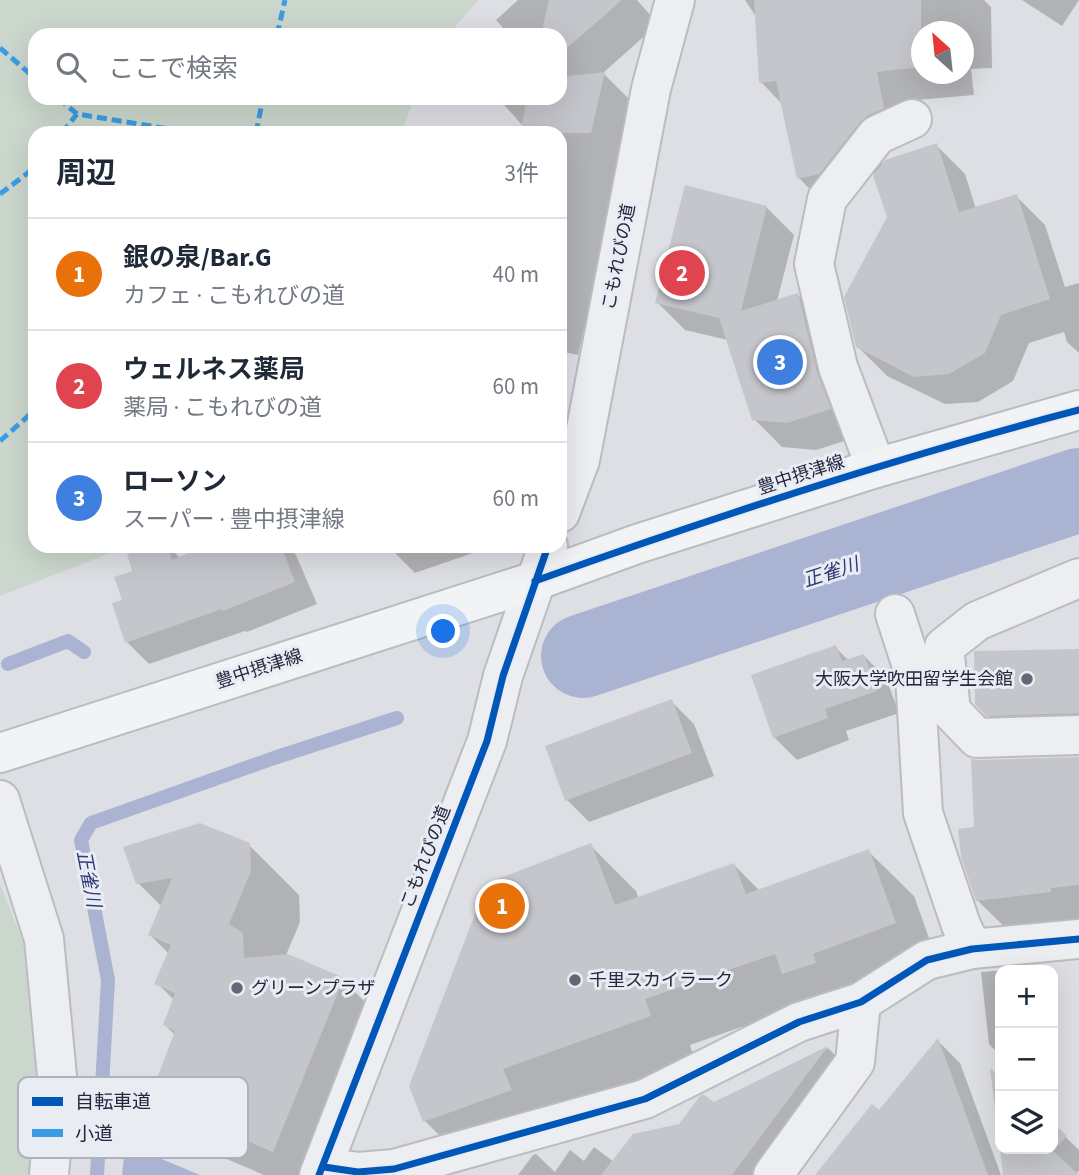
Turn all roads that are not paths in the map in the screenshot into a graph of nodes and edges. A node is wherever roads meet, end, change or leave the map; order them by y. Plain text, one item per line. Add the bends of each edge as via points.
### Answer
1 (675, 0) edge
2 (912, 119) dead end
3 (1079, 410) edge
4 (876, 468) junction
5 (567, 494) edge
6 (541, 563) edge
7 (1079, 578) edge
8 (895, 614) dead end
9 (1079, 735) edge
10 (0, 753) edge
11 (0, 800) edge
12 (1079, 939) edge
13 (972, 949) junction
14 (861, 1002) junction
15 (57, 1077) edge
16 (321, 1171) edge
17 (773, 1175) edge

1 - 5 street, こもれびの道 via 652,89 580,460
2 - 4 street via 877,135 827,199 814,264 838,367
3 - 4 main road, 豊中摂津線
4 - 6 main road, 豊中摂津線 via 638,544
6 - 10 main road, 豊中摂津線
6 - 16 street, こもれびの道 via 503,676 487,741
7 - 9 street via 977,621 944,647 951,711 976,738
8 - 13 street via 915,676 923,813
11 - 15 street via 44,939
12 - 13 street
13 - 14 street via 928,960
14 - 16 street via 799,1022 645,1099 394,1169
14 - 17 street via 855,1062

